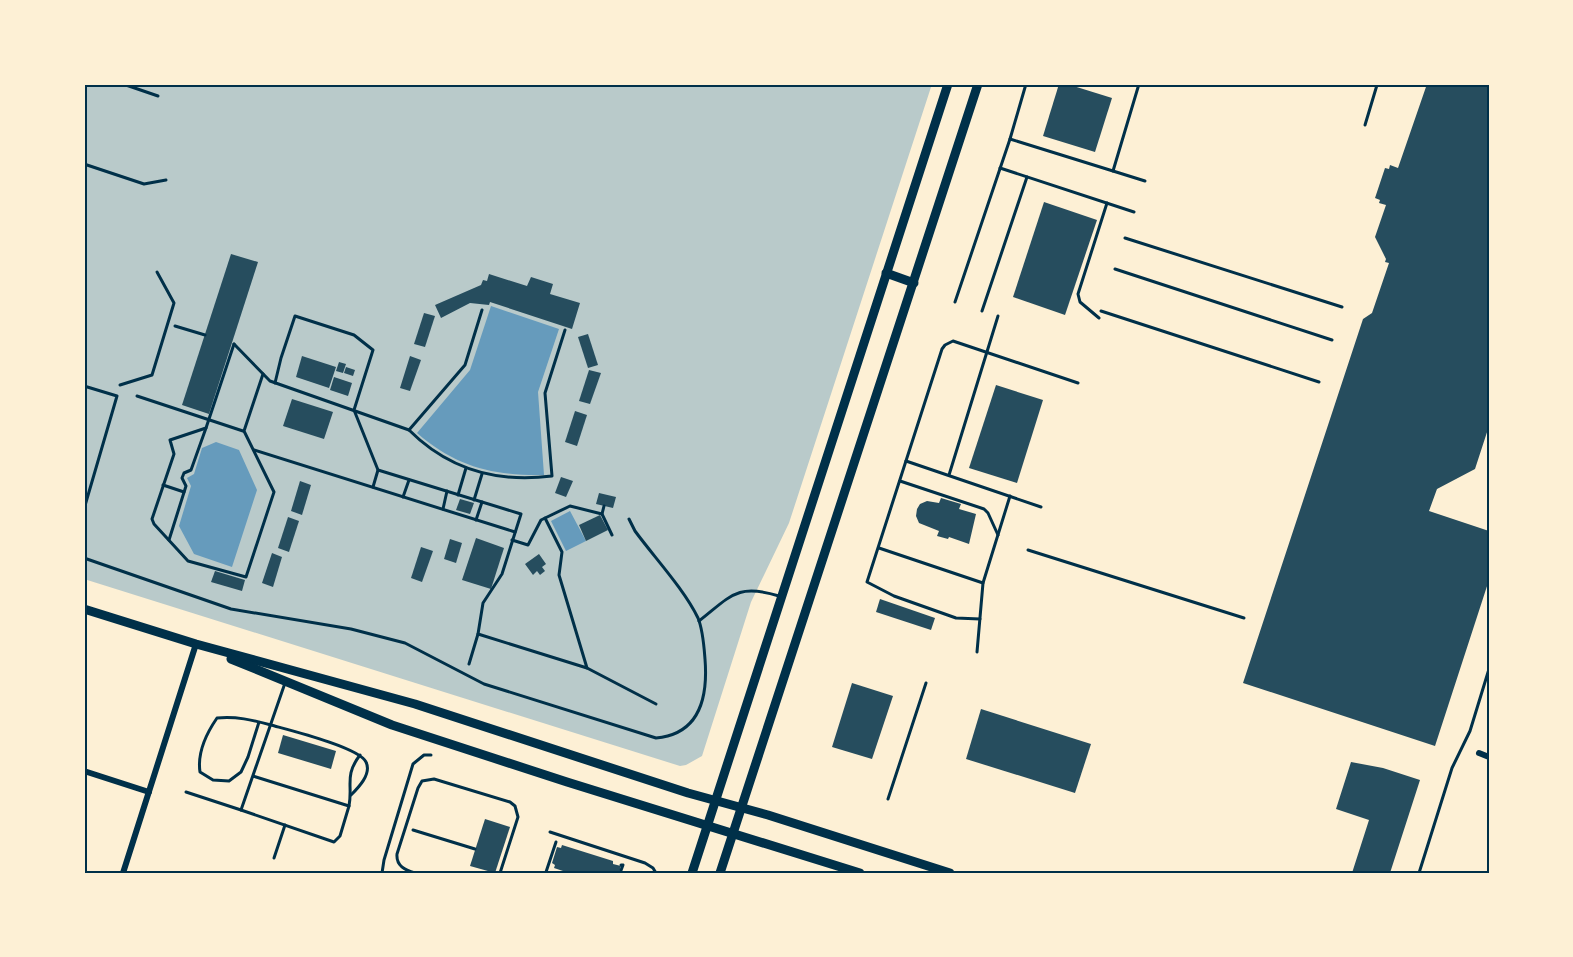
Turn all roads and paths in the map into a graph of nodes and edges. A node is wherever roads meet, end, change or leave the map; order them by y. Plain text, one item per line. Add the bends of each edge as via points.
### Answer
1 (123, 84) edge
2 (948, 84) edge
3 (978, 84) edge
4 (1026, 84) edge
5 (1139, 84) edge
6 (1376, 84) edge
7 (158, 96) dead end
8 (1365, 125) dead end
9 (1010, 139) junction
10 (84, 164) edge
11 (1000, 168) junction
12 (1113, 171) junction
13 (1027, 177) junction
14 (166, 180) dead end
15 (1145, 181) dead end
16 (1107, 203) junction
17 (1134, 212) dead end
18 (1125, 238) dead end
19 (1115, 269) dead end
20 (157, 272) dead end
21 (886, 273) junction
22 (914, 283) junction
23 (955, 302) dead end
24 (1342, 307) dead end
25 (482, 310) dead end
26 (982, 311) dead end
27 (1101, 311) dead end
28 (998, 316) dead end
29 (1099, 318) dead end
30 (167, 324) junction
31 (565, 330) dead end
32 (205, 335) dead end
33 (1332, 340) dead end
34 (988, 352) junction
35 (263, 374) junction
36 (1319, 382) dead end
37 (276, 383) junction
38 (1078, 383) dead end
39 (120, 385) dead end
40 (84, 386) edge
41 (137, 396) dead end
42 (354, 410) junction
43 (209, 420) junction
44 (206, 428) junction
45 (409, 430) junction
46 (244, 431) junction
47 (254, 450) junction
48 (906, 461) junction
49 (466, 468) junction
50 (378, 470) junction
51 (482, 474) junction
52 (949, 475) junction
53 (408, 480) junction
54 (900, 481) junction
55 (163, 485) junction
56 (373, 487) junction
57 (447, 491) junction
58 (184, 492) junction
59 (458, 495) junction
60 (1010, 496) junction
61 (403, 497) junction
62 (474, 500) junction
63 (482, 502) junction
64 (604, 506) dead end
65 (1041, 507) dead end
66 (84, 508) edge
67 (443, 509) junction
68 (602, 514) junction
69 (545, 518) junction
70 (629, 519) dead end
71 (476, 520) junction
72 (515, 532) junction
73 (612, 535) dead end
74 (998, 535) junction
75 (169, 540) junction
76 (513, 540) junction
77 (879, 547) junction
78 (1028, 550) dead end
79 (84, 558) edge
80 (983, 583) junction
81 (781, 596) junction
82 (84, 609) edge
83 (1244, 618) dead end
84 (980, 619) junction
85 (699, 621) junction
86 (478, 634) junction
87 (196, 644) junction
88 (977, 652) dead end
89 (469, 664) dead end
90 (587, 668) junction
91 (1489, 669) edge
92 (285, 681) junction
93 (926, 683) dead end
94 (656, 704) dead end
95 (259, 722) junction
96 (271, 725) junction
97 (1479, 753) dead end
98 (360, 755) junction
99 (1489, 757) edge
100 (84, 771) edge
101 (253, 776) junction
102 (149, 792) junction
103 (186, 792) dead end
104 (351, 795) junction
105 (888, 799) dead end
106 (715, 800) junction
107 (349, 806) junction
108 (741, 807) junction
109 (241, 810) junction
110 (285, 825) junction
111 (707, 826) junction
112 (405, 828) junction
113 (550, 832) dead end
114 (733, 833) junction
115 (559, 835) junction
116 (475, 849) dead end
117 (274, 858) dead end
118 (613, 862) dead end
119 (123, 873) edge
120 (415, 873) edge
121 (500, 873) edge
122 (549, 873) edge
123 (620, 873) edge
124 (656, 873) edge
125 (692, 873) edge
126 (720, 873) edge
127 (860, 873) edge
128 (950, 873) edge
129 (1419, 873) edge

1 - 7 lane
2 - 21 main road
3 - 22 main road
4 - 9 lane
5 - 12 lane
6 - 8 lane
9 - 11 lane
9 - 12 lane
10 - 14 lane via 144,184
11 - 13 lane
11 - 23 lane
12 - 15 lane
13 - 16 lane
13 - 26 lane
16 - 17 lane
16 - 29 lane via 1078,294 1080,302
18 - 24 lane
19 - 33 lane
20 - 30 lane via 174,303
21 - 22 main road
21 - 81 main road
22 - 108 main road
25 - 45 path via 465,365
27 - 36 lane
28 - 34 lane
30 - 32 path
30 - 39 lane via 152,375
31 - 51 path via 544,393 552,476 510,479
34 - 38 lane
34 - 48 lane via 953,341 945,345
34 - 52 lane
35 - 37 path
35 - 43 path via 233,344
35 - 46 path
37 - 42 path
37 - 42 path via 295,316 354,334 373,350
40 - 66 lane via 117,396
41 - 43 path
42 - 45 path
42 - 50 path
43 - 44 path
43 - 46 path
44 - 55 path via 170,440 174,454
44 - 58 path via 192,470 182,478
45 - 49 path
46 - 47 path
47 - 56 path
47 - 75 path via 274,492 246,577 188,561
48 - 52 lane
48 - 54 lane
49 - 51 path
49 - 59 path
50 - 53 path
50 - 56 path
51 - 62 path
52 - 60 lane
53 - 57 path
53 - 61 path
54 - 74 lane via 984,509
54 - 77 lane
55 - 58 path
55 - 75 path via 152,519
56 - 61 path
57 - 59 path
57 - 67 path
58 - 75 path
59 - 62 path
60 - 65 lane
60 - 74 lane
61 - 67 path
62 - 63 path
63 - 71 path
63 - 72 path via 521,514
64 - 68 path
67 - 71 path
68 - 69 path via 570,506
68 - 73 path
69 - 76 path via 528,545
69 - 90 path via 562,552 559,575
70 - 85 lane
71 - 72 path
72 - 76 path
74 - 80 lane
76 - 86 path via 502,574 483,603
77 - 80 lane
77 - 84 lane via 867,582 956,618
78 - 83 lane
79 - 85 lane via 231,609 351,629 405,643 484,684 656,738 669,737 687,727 705,696 707,679
80 - 84 lane
81 - 85 lane via 762,590 736,592
81 - 106 main road
82 - 87 main road
84 - 88 lane
86 - 89 path
86 - 90 path
87 - 92 main road
87 - 102 street
87 - 106 main road via 415,704
90 - 94 path
91 - 129 lane
92 - 96 lane
92 - 111 main road via 392,725
93 - 105 lane
95 - 95 lane via 234,716 218,718 207,733 198,760 200,772 213,780 229,781 241,772
95 - 96 lane
96 - 98 lane
96 - 101 lane
97 - 99 street
98 - 104 lane via 348,781
98 - 104 lane via 367,768 362,785
100 - 102 street
101 - 107 lane
101 - 109 lane
102 - 119 street
103 - 109 lane
104 - 107 lane
106 - 108 main road
106 - 111 main road
107 - 110 lane via 340,836 334,842
108 - 114 main road
108 - 128 main road
109 - 110 lane
110 - 117 lane
111 - 114 main road
111 - 125 main road
112 - 116 path
112 - 120 lane via 396,860 402,868
112 - 121 lane via 418,788 428,779 510,802 518,817
113 - 115 lane
114 - 126 main road
114 - 127 main road
115 - 122 path via 546,872
115 - 124 lane via 645,862
118 - 123 path via 623,865

